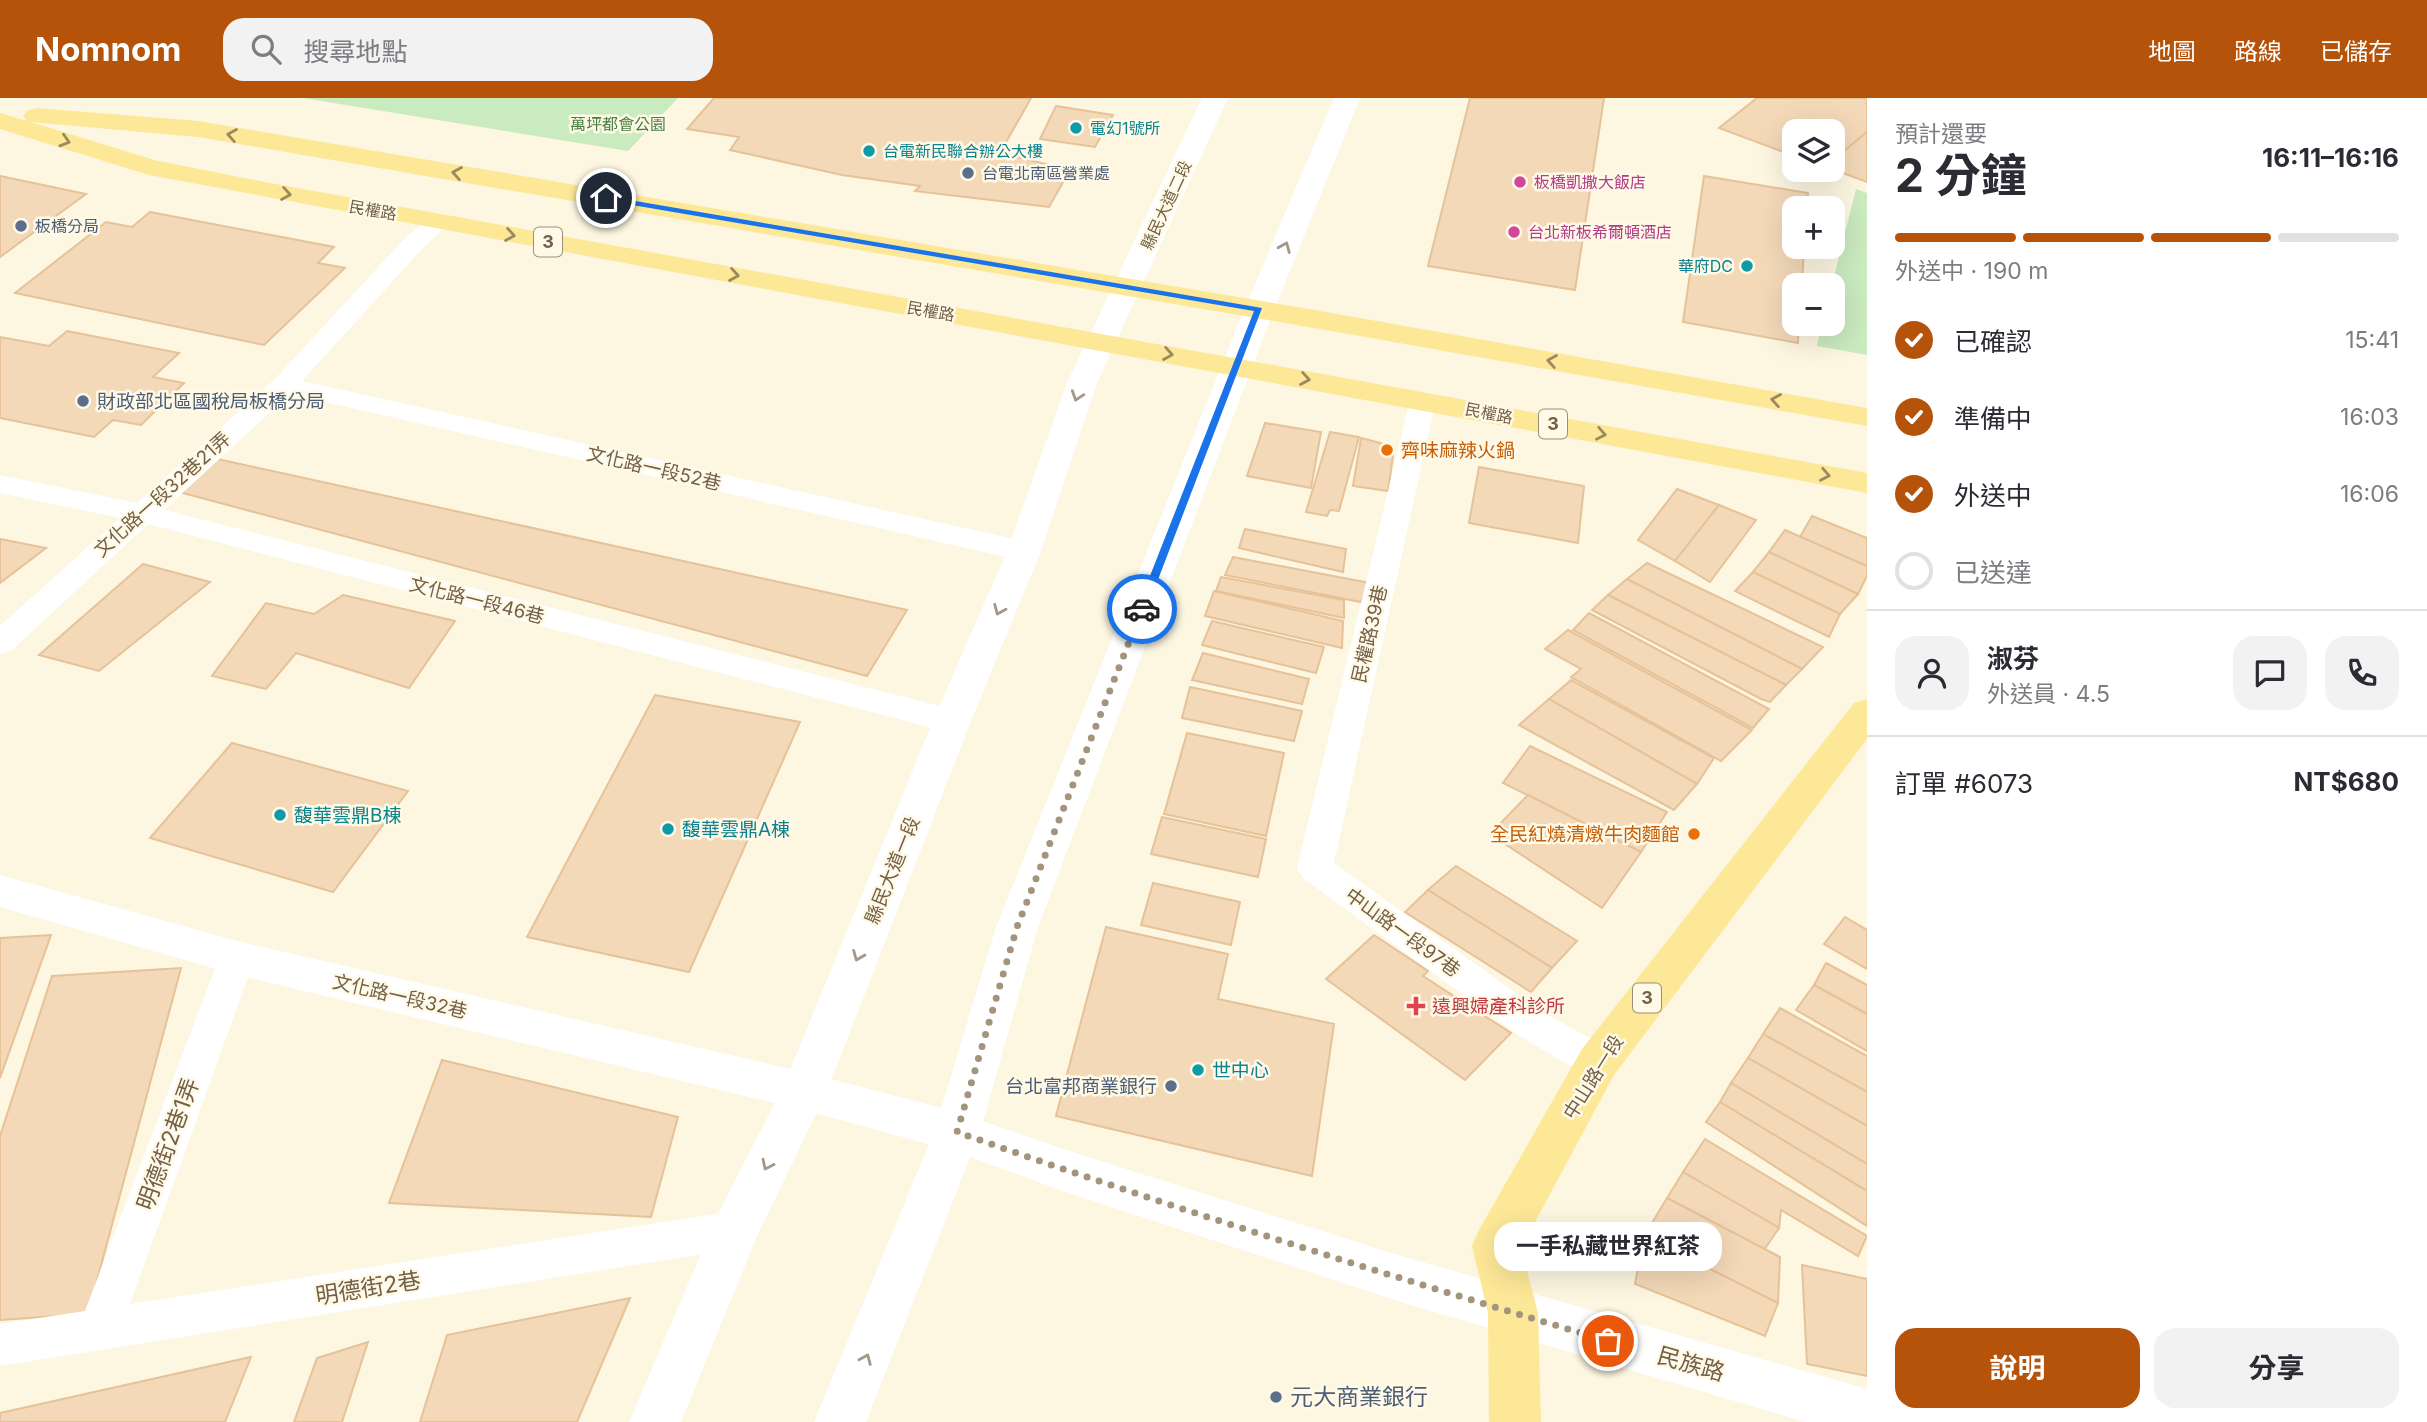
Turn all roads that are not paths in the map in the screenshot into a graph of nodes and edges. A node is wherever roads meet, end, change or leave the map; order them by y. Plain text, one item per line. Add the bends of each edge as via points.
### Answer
1 (124, 98) edge
2 (1215, 98) edge
3 (1347, 98) edge
4 (0, 113) edge
5 (0, 121) edge
6 (198, 129) junction
7 (438, 222) junction
8 (1259, 310) junction
9 (1115, 314) junction
10 (1238, 367) junction
11 (284, 385) junction
12 (1423, 400) junction
13 (1867, 417) edge
14 (1867, 483) edge
15 (0, 484) edge
16 (140, 513) junction
17 (1024, 551) junction
18 (0, 643) edge
19 (1867, 712) edge
20 (952, 721) junction
21 (1315, 868) joint
22 (0, 891) edge
23 (237, 958) junction
24 (1598, 1062) junction
25 (804, 1091) junction
26 (957, 1132) junction
27 (735, 1230) junction
28 (1513, 1313) junction
29 (99, 1331) junction
30 (0, 1345) edge
31 (1867, 1415) edge
32 (655, 1422) edge
33 (840, 1422) edge
34 (1515, 1422) edge

1 - 6 main road via 147,113
2 - 9 main road, 縣民大道二段
8 -> 3 main road
4 - 6 main road, 民權路 / 3
5 -> 7 main road, 民權路 / 3 via 149,167
9 -> 6 main road, 民權路 / 3
7 -> 9 main road, 民權路 / 3
7 - 11 lane, 文化路一段32巷21弄
8 - 9 main road, 民權路 / 3
8 - 10 main road
13 -> 8 main road, 民權路 / 3
9 -> 10 main road, 民權路 / 3
9 -> 17 main road, 縣民大道一段 via 1082,383
10 -> 12 main road, 民權路 / 3
10 - 26 main road via 1017,927
11 - 16 lane, 文化路一段32巷21弄
11 - 17 lane, 文化路一段52巷
12 -> 14 main road, 民權路 / 3
12 - 21 lane, 民權路39巷
15 - 16 lane, 文化路一段46巷
16 - 18 lane, 文化路一段32巷21弄
16 - 20 lane, 文化路一段46巷
17 -> 20 main road, 縣民大道一段
19 - 24 main road, 中山路一段 / 3
20 -> 25 main road, 縣民大道一段
21 - 24 lane, 中山路一段97巷 via 1531,1024
22 - 23 main road, 文化路一段32巷
23 - 25 main road, 文化路一段32巷
23 - 29 lane, 明德街2巷1弄
24 - 28 main road, 中山路一段 / 3 via 1496,1246
25 - 26 main road, 文化路一段32巷
25 -> 27 main road, 縣民大道一段
26 - 28 main road, 民族路
33 -> 26 main road
27 - 29 lane, 明德街2巷
27 - 32 main road, 縣民大道一段
28 - 31 main road, 民族路
28 - 34 main road, 中山路一段 / 3
29 - 30 lane, 明德街2巷

